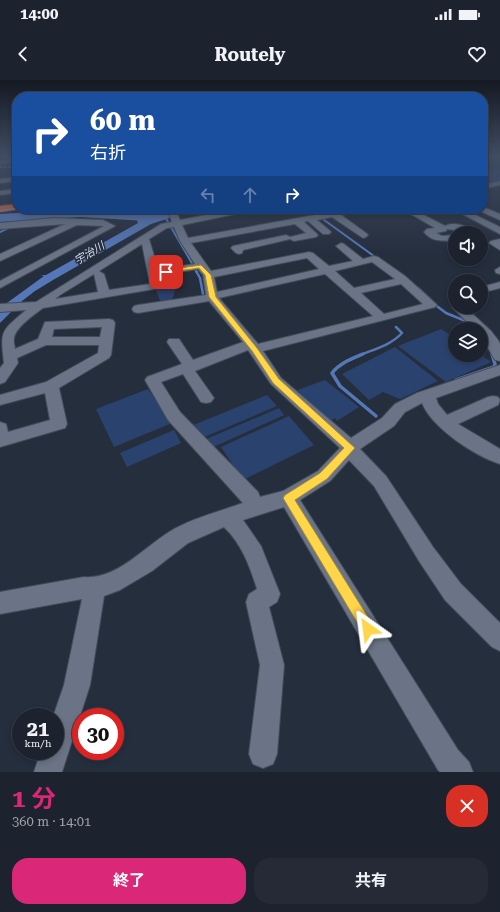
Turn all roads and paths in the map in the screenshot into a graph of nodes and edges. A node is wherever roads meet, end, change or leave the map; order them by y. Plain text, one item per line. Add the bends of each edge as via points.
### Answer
1 (12, 192) edge
2 (0, 193) edge
3 (12, 207) edge
4 (0, 209) edge
5 (488, 211) edge
6 (173, 214) edge
7 (222, 214) edge
8 (333, 214) joint
9 (415, 214) edge
10 (429, 214) edge
11 (467, 214) edge
12 (316, 217) junction
13 (500, 217) edge
14 (296, 220) junction
15 (177, 222) junction
16 (23, 223) junction
17 (76, 223) junction
18 (0, 226) edge
19 (448, 228) edge
20 (244, 230) junction
21 (500, 231) edge
22 (326, 232) dead end
23 (0, 234) edge
24 (363, 235) dead end
25 (144, 238) junction
26 (448, 238) edge
27 (185, 241) junction
28 (500, 242) edge
29 (258, 244) junction
30 (341, 246) dead end
31 (239, 251) dead end
32 (499, 251) edge
33 (0, 258) edge
34 (361, 262) junction
35 (198, 269) junction
36 (327, 270) junction
37 (154, 273) junction
38 (98, 274) dead end
39 (403, 280) junction
40 (0, 285) edge
41 (500, 285) edge
42 (488, 288) edge
43 (352, 292) junction
44 (104, 294) junction
45 (212, 296) junction
46 (35, 305) junction
47 (0, 308) edge
48 (138, 309) dead end
49 (466, 314) edge
50 (382, 318) junction
51 (174, 342) dead end
52 (497, 344) edge
53 (253, 347) junction
54 (10, 356) junction
55 (500, 357) edge
56 (189, 368) junction
57 (500, 370) edge
58 (0, 379) edge
59 (51, 386) junction
60 (427, 395) junction
61 (206, 398) dead end
62 (0, 400) edge
63 (493, 401) dead end
64 (445, 423) junction
65 (0, 428) edge
66 (351, 448) junction
67 (500, 457) edge
68 (288, 498) junction
69 (255, 507) junction
70 (227, 518) junction
71 (95, 590) junction
72 (0, 603) edge
73 (500, 639) edge
74 (64, 723) edge
75 (263, 754) dead end
76 (52, 760) edge
77 (48, 772) edge
78 (459, 772) edge

1 - 2 street
3 - 4 highway
5 - 13 street
6 - 15 street
7 - 15 street
8 - 12 street
8 - 24 street
9 - 26 street via 443,228 429,231 430,236 441,239
10 - 19 street
11 - 21 street
12 - 14 street
12 - 22 street
14 - 20 street
14 - 29 street via 313,235
15 - 25 street via 164,226
15 - 27 street
16 - 17 street via 56,218
16 - 18 street
16 - 23 street
17 - 33 street
17 - 40 street via 103,223 111,226
20 - 27 street
20 - 29 street
25 - 37 street
25 - 46 street
27 - 35 street
28 - 32 street via 494,244
29 - 31 street via 236,248
30 - 34 street
34 - 36 street
34 - 39 street via 374,259
35 - 36 street via 309,255
35 - 37 street
35 - 45 street
36 - 43 street
36 - 45 street
37 - 44 street via 156,286
38 - 44 street
39 - 43 street
39 - 50 street via 431,305
41 - 42 street
43 - 50 street
44 - 46 street
45 - 48 street
45 - 53 street
46 - 47 street
46 - 54 street via 10,330 7,339
49 - 52 street
50 - 53 street
51 - 56 street
52 - 55 street
53 - 56 street
53 - 66 street via 276,381
54 - 58 street via 11,363
54 - 59 street via 44,342 49,325 109,323 104,355
56 - 61 street
56 - 69 street via 152,380 174,416 251,498
57 - 60 street
59 - 62 street
59 - 65 street via 59,424 1,441
60 - 64 street via 434,411
60 - 66 street via 400,408 388,422
63 - 64 street
64 - 67 street
66 - 68 street via 324,476
66 - 73 street via 356,457 380,481 453,592
68 - 69 street
68 - 78 street via 448,760
69 - 70 street
70 - 71 street via 206,524 181,536 145,564
70 - 75 street via 250,546 269,594 257,602 272,665
71 - 72 street via 84,588
71 - 74 street via 77,685
76 - 77 street

